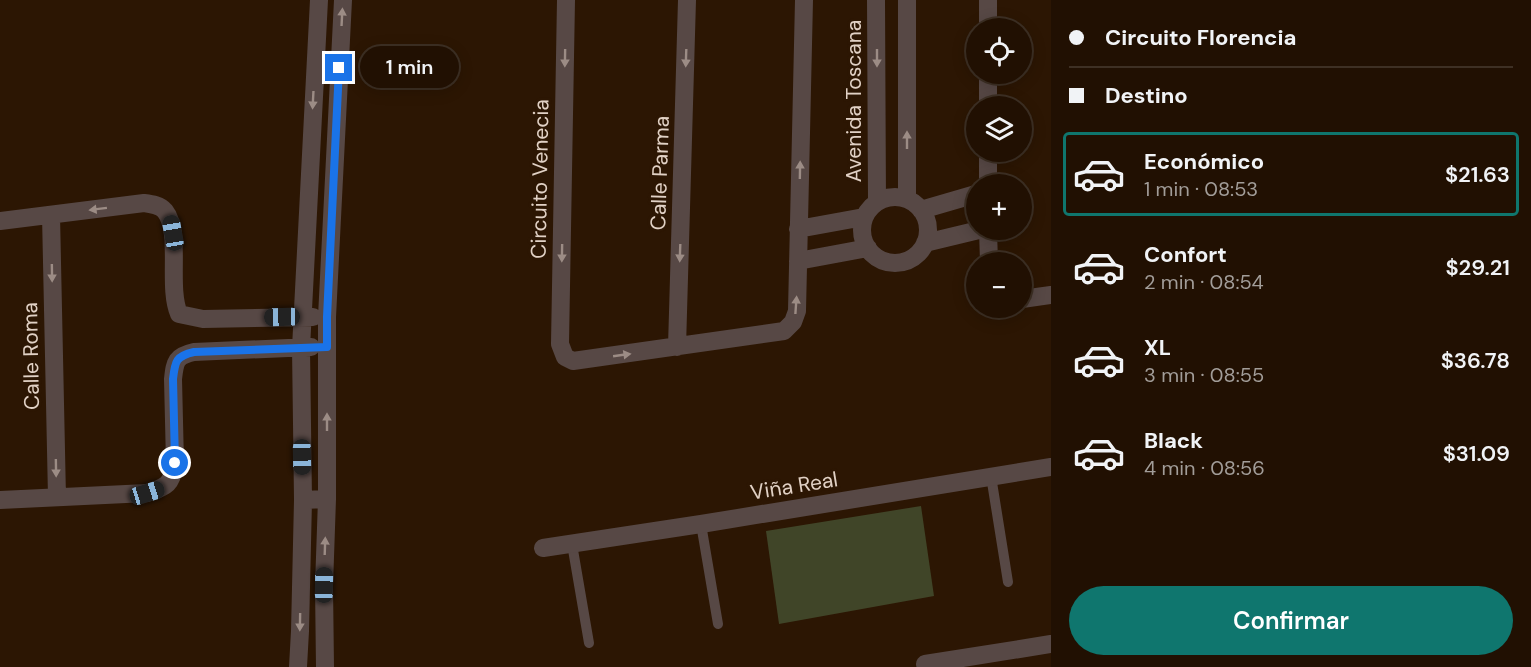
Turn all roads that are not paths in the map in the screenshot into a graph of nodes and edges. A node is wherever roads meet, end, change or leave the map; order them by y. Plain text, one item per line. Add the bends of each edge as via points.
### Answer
1 (319, 0) edge
2 (343, 0) edge
3 (566, 0) edge
4 (687, 0) edge
5 (804, 0) edge
6 (876, 0) edge
7 (907, 0) edge
8 (988, 0) edge
9 (988, 18) edge
10 (966, 196) edge
11 (877, 201) junction
12 (914, 204) junction
13 (51, 215) junction
14 (864, 217) junction
15 (0, 220) edge
16 (798, 229) junction
17 (966, 233) edge
18 (925, 243) junction
19 (868, 248) junction
20 (798, 261) junction
21 (1051, 295) edge
22 (1032, 298) edge
23 (302, 317) junction
24 (327, 317) junction
25 (327, 347) junction
26 (677, 347) junction
27 (301, 348) junction
28 (1051, 467) edge
29 (991, 476) junction
30 (57, 497) junction
31 (327, 498) junction
32 (0, 500) edge
33 (303, 500) junction
34 (701, 524) junction
35 (572, 544) junction
36 (543, 548) dead end
37 (1008, 582) dead end
38 (718, 624) dead end
39 (589, 643) dead end
40 (1051, 644) edge
41 (970, 662) edge
42 (925, 664) dead end
43 (298, 667) edge
44 (325, 667) edge

1 -> 23 street
24 -> 2 street
3 -> 26 street, Circuito Venecia via 560,344 565,357 573,361
4 -> 26 street, Calle Parma
16 -> 5 street
6 -> 11 street, Avenida Toscana
12 -> 7 street
8 - 9 street
10 - 12 street
11 - 12 street via 895,196
11 - 14 street
12 - 18 street via 927,220
13 - 15 street
23 -> 13 street via 203,319 179,314 174,298 171,220 156,205 144,203
13 -> 30 street, Calle Roma
14 - 16 street
14 - 19 street via 861,229
16 - 20 street
17 - 18 street
18 - 19 street via 910,260 893,264 872,255
19 - 20 street
26 -> 20 street via 784,331 797,311
21 - 22 street
23 - 24 street
23 - 27 street
24 - 25 street
25 - 27 street
31 -> 25 street
27 - 30 street via 184,354 178,358 173,379 175,463 168,483 147,493
27 - 33 street
28 - 29 street, Viña Real
29 - 34 street, Viña Real
29 - 37 lane
30 - 32 street
31 - 33 street
44 -> 31 street
33 -> 43 street
34 - 35 street, Viña Real
34 - 38 lane
35 - 36 street, Viña Real
35 - 39 lane
40 - 41 street
41 - 42 street

